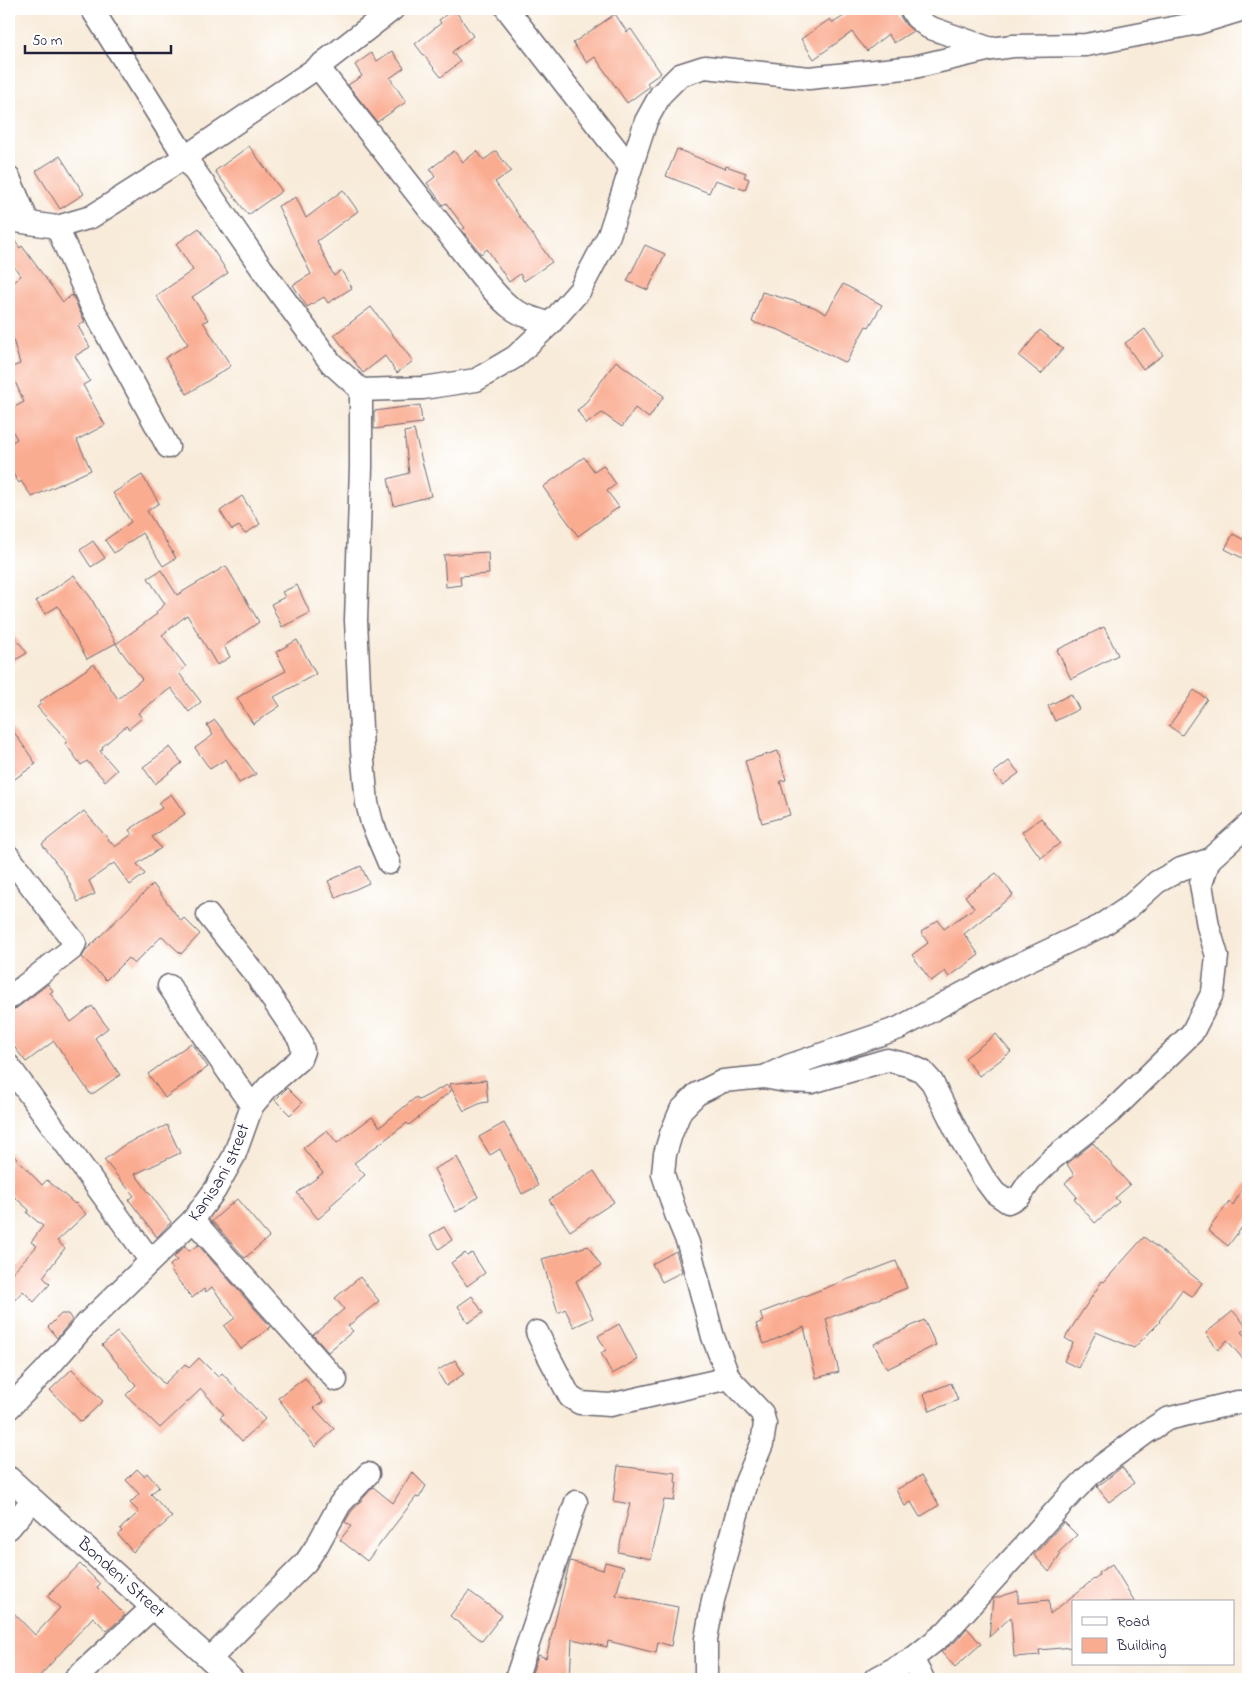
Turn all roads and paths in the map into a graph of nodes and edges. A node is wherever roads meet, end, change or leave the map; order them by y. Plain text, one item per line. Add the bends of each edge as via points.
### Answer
1 (92, 9) edge
2 (393, 9) edge
3 (507, 9) edge
4 (911, 9) edge
5 (1244, 9) edge
6 (991, 49) junction
7 (318, 67) junction
8 (185, 157) junction
9 (630, 167) junction
10 (9, 178) edge
11 (19, 222) edge
12 (57, 227) junction
13 (550, 324) junction
14 (361, 390) junction
15 (168, 447) dead end
16 (1248, 825) edge
17 (9, 857) edge
18 (1209, 860) junction
19 (389, 863) dead end
20 (208, 915) dead end
21 (169, 986) dead end
22 (9, 998) edge
23 (9, 1066) edge
24 (764, 1076) junction
25 (252, 1106) junction
26 (193, 1220) junction
27 (150, 1260) junction
28 (537, 1332) dead end
29 (728, 1378) junction
30 (336, 1380) dead end
31 (1248, 1402) edge
32 (9, 1408) edge
33 (368, 1474) dead end
34 (9, 1478) edge
35 (33, 1500) junction
36 (576, 1502) dead end
37 (9, 1528) edge
38 (152, 1608) junction
39 (210, 1659) junction
40 (912, 1659) junction
41 (75, 1679) edge
42 (232, 1679) edge
43 (516, 1679) edge
44 (706, 1679) edge
45 (875, 1679) edge
46 (923, 1679) edge

1 - 8 street
2 - 7 street
3 - 9 street
4 - 6 street via 928,27
5 - 6 street via 1198,23 1086,45
6 - 9 street via 914,67 809,78 705,67 680,75 661,94 646,122
7 - 8 street
7 - 13 street via 497,295 511,308
8 - 12 street via 92,217
8 - 14 street via 331,363
9 - 13 street via 609,236 580,290
10 - 11 street
11 - 12 street
12 - 15 street via 91,305
13 - 14 street via 515,357 476,380 423,388
14 - 19 street via 362,467 356,620 362,750 367,803
16 - 18 street
17 - 22 street via 75,943 73,948
18 - 24 street via 1181,869 1157,882 1128,908 1101,926 1001,973 899,1028
18 - 24 street via 1201,884 1208,926 1218,956 1212,992 1192,1033 1111,1112 1052,1159 1020,1196 1008,1202 995,1193 983,1177 932,1082 922,1071 887,1060 812,1082
20 - 25 street, Kanisani street via 258,978 300,1040 303,1050 300,1059
21 - 25 street
23 - 27 street
24 - 29 street via 723,1081 697,1094 681,1110 665,1154 663,1174 688,1243 713,1337
25 - 26 street, Kanisani street via 234,1156
26 - 27 street, Kanisani street
26 - 30 street
27 - 32 street, Kanisani street
28 - 29 street via 570,1397 580,1403 610,1405
29 - 44 street via 762,1413 765,1424 762,1444 746,1482 713,1600 706,1639
31 - 40 street via 1167,1419 1093,1472 946,1632
33 - 39 street via 340,1504 306,1562
34 - 35 street, Bondeni Street
35 - 37 street
35 - 38 street, Bondeni Street
36 - 43 street
38 - 39 street, Bondeni Street
38 - 41 street
39 - 42 street, Bondeni Street
40 - 45 street
40 - 46 street

